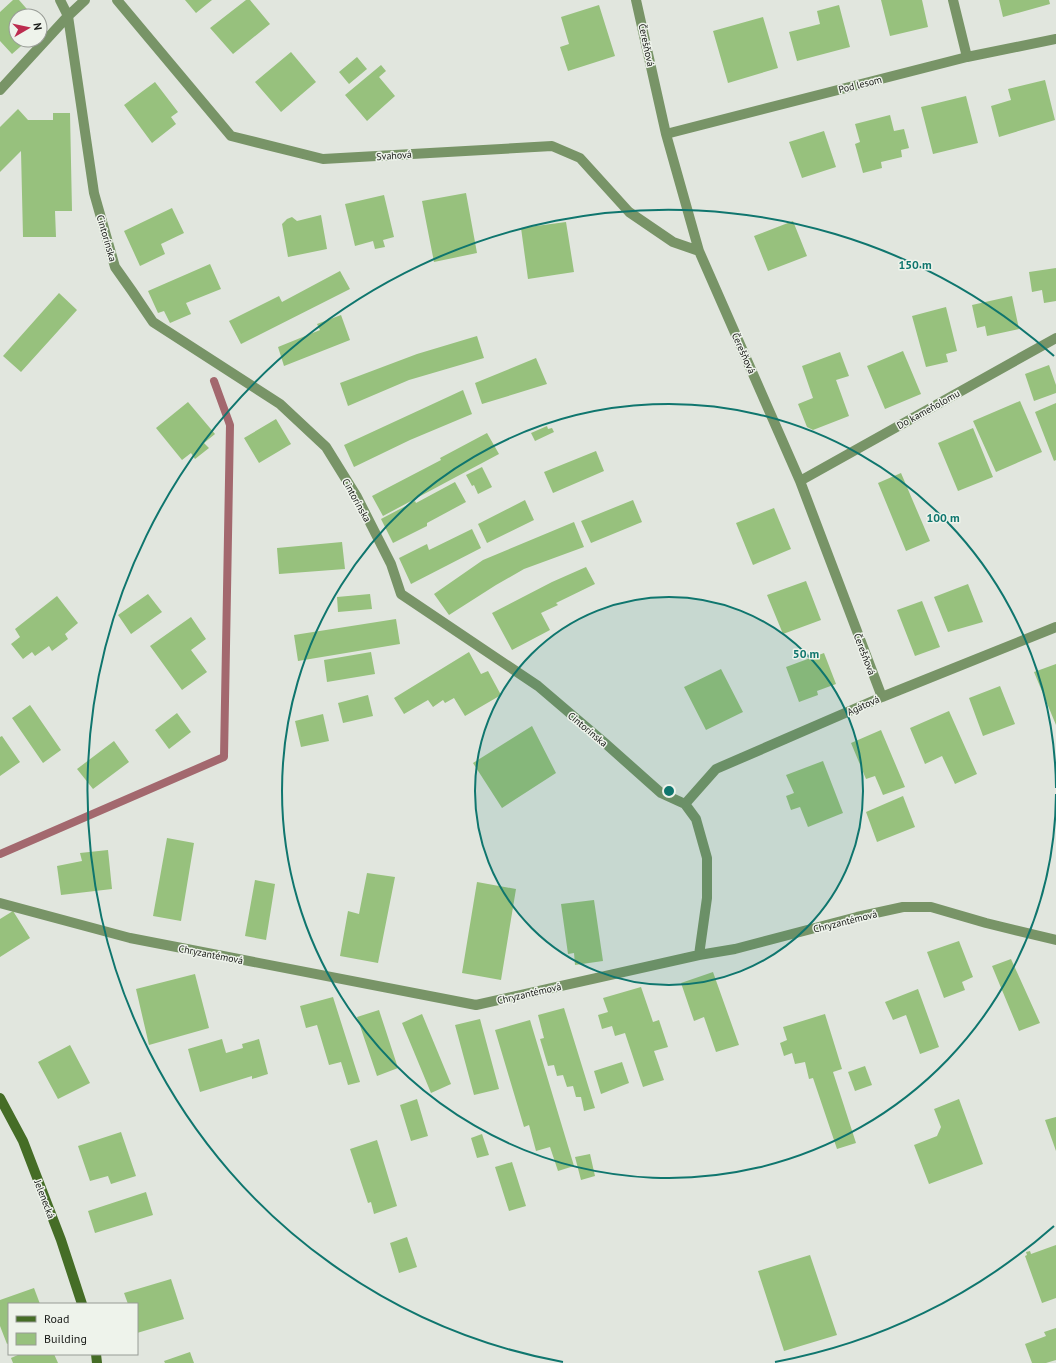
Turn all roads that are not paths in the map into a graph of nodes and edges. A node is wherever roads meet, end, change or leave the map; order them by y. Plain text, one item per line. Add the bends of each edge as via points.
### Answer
1 (60, 0) edge
2 (85, 0) edge
3 (117, 0) edge
4 (636, 0) edge
5 (953, 0) edge
6 (68, 16) junction
7 (1056, 39) edge
8 (967, 57) junction
9 (0, 90) edge
10 (666, 134) junction
11 (700, 251) junction
12 (1056, 338) edge
13 (800, 481) junction
14 (1056, 627) edge
15 (882, 697) junction
16 (685, 804) junction
17 (0, 903) edge
18 (1056, 940) edge
19 (699, 955) junction
20 (0, 1098) edge
21 (82, 1303) edge

1 - 6 street, Cintorínska
2 - 6 street
3 - 11 street, Svahová via 231,136 323,159 552,146 580,158 629,212 673,242
4 - 10 street, Čerešňová
5 - 8 street
6 - 9 street
6 - 16 street, Cintorínska via 94,193 115,267 153,322 280,404 326,447 360,504 391,564 401,594 538,686 661,793
7 - 8 street, Pod lesom
8 - 10 street, Pod lesom
10 - 11 street, Čerešňová
11 - 13 street, Čerešňová
12 - 13 street, Do kameňolomu
13 - 15 street, Čerešňová
14 - 15 street, Agátová
15 - 16 street, Agátová via 716,768
16 - 19 street via 696,819 707,858 707,898
17 - 19 street, Chryzantémová via 130,938 476,1005
18 - 19 street, Chryzantémová via 931,907 903,908 857,916 736,949
20 - 21 street, Jelenecká via 23,1141 61,1240

